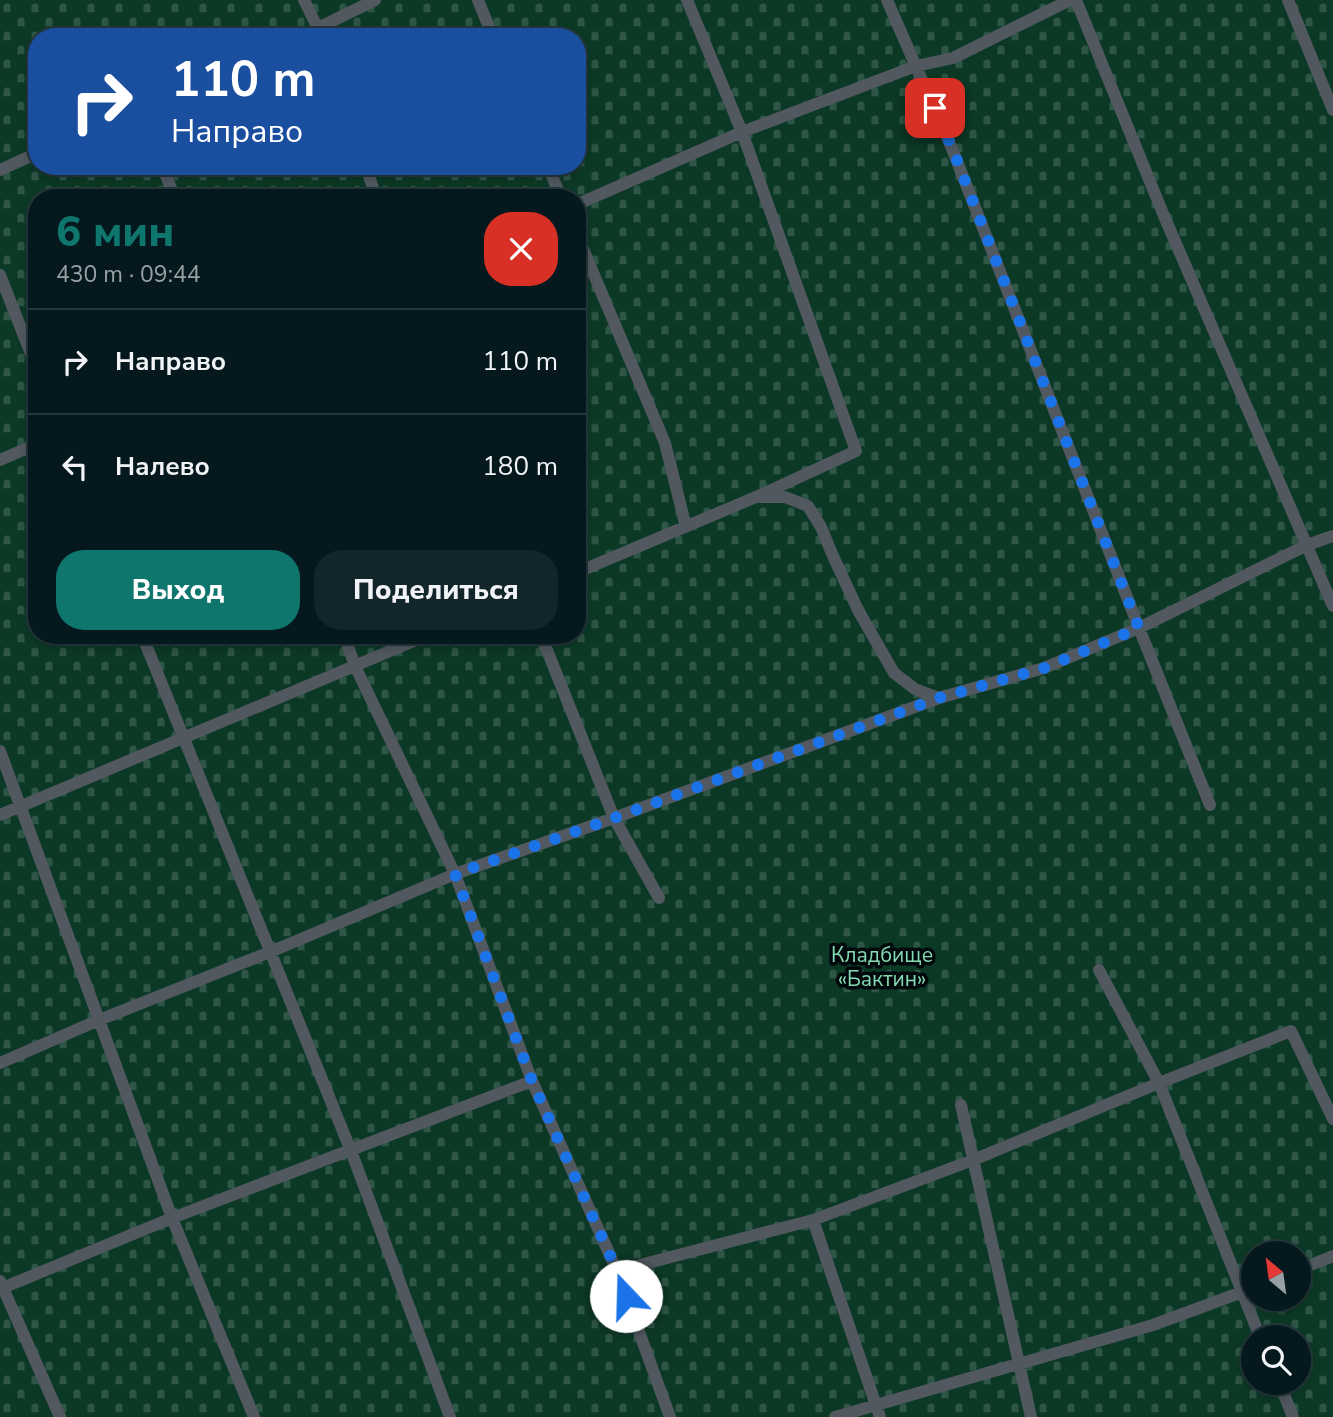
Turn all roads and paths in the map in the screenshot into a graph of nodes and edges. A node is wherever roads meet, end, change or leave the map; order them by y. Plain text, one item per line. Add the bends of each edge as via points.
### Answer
1 (304, 0) edge
2 (375, 0) edge
3 (478, 0) edge
4 (687, 0) edge
5 (887, 0) edge
6 (1070, 0) edge
7 (1076, 0) edge
8 (1288, 0) edge
9 (318, 28) edge
10 (329, 28) edge
11 (489, 28) edge
12 (916, 66) junction
13 (1333, 110) edge
14 (742, 132) junction
15 (28, 157) edge
16 (0, 170) edge
17 (586, 200) edge
18 (586, 256) edge
19 (0, 275) edge
20 (28, 346) edge
21 (28, 448) edge
22 (0, 460) edge
23 (755, 498) junction
24 (686, 527) junction
25 (1333, 536) edge
26 (1307, 545) junction
27 (586, 569) edge
28 (1333, 606) edge
29 (1139, 628) junction
30 (146, 644) edge
31 (347, 644) edge
32 (407, 644) edge
33 (545, 644) edge
34 (355, 666) junction
35 (939, 698) junction
36 (183, 738) junction
37 (0, 751) edge
38 (1210, 805) dead end
39 (21, 806) junction
40 (0, 815) edge
41 (614, 818) junction
42 (455, 874) junction
43 (659, 898) dead end
44 (270, 952) junction
45 (1099, 970) dead end
46 (99, 1020) junction
47 (0, 1063) edge
48 (532, 1081) junction
49 (1158, 1083) junction
50 (961, 1105) dead end
51 (1333, 1119) edge
52 (351, 1151) junction
53 (973, 1160) junction
54 (172, 1218) junction
55 (813, 1220) junction
56 (1333, 1256) edge
57 (1311, 1265) edge
58 (617, 1271) junction
59 (1241, 1276) edge
60 (1, 1286) edge
61 (1241, 1292) edge
62 (1019, 1364) junction
63 (1284, 1395) edge
64 (878, 1412) edge
65 (60, 1417) edge
66 (254, 1417) edge
67 (450, 1417) edge
68 (670, 1417) edge
69 (835, 1417) edge
70 (1031, 1417) edge
71 (1293, 1417) edge

1 - 9 lane
2 - 10 lane
3 - 11 lane
4 - 14 lane
5 - 12 lane
6 - 12 lane via 953,58
7 - 26 lane
8 - 13 lane
12 - 14 lane
12 - 29 lane
14 - 17 lane
14 - 23 lane via 856,451
15 - 16 lane
18 - 24 lane via 665,443
19 - 20 lane
21 - 22 lane
23 - 24 lane
23 - 35 lane via 785,497 808,506 894,673 915,689
24 - 27 lane
25 - 26 lane
26 - 28 lane
26 - 29 lane
29 - 35 lane via 1044,668
29 - 38 lane
30 - 36 lane
31 - 34 lane
32 - 34 lane
33 - 41 lane
34 - 36 lane
34 - 42 lane
35 - 41 lane
36 - 39 lane
36 - 44 lane
37 - 39 lane
39 - 40 lane
39 - 46 lane
41 - 42 lane
41 - 43 lane
42 - 44 lane
42 - 48 lane
44 - 46 lane
44 - 52 lane
45 - 49 lane
46 - 47 lane
46 - 54 lane
48 - 52 lane
48 - 58 lane
49 - 51 lane via 1291,1031
49 - 53 lane
49 - 59 lane
50 - 53 lane
52 - 54 lane
52 - 67 lane
53 - 55 lane
53 - 62 lane
54 - 60 lane
54 - 66 lane
55 - 58 lane
55 - 64 lane
56 - 57 lane
58 - 68 lane
60 - 65 lane
61 - 62 lane via 1153,1325
62 - 64 lane
62 - 70 lane
63 - 71 lane
64 - 69 lane

